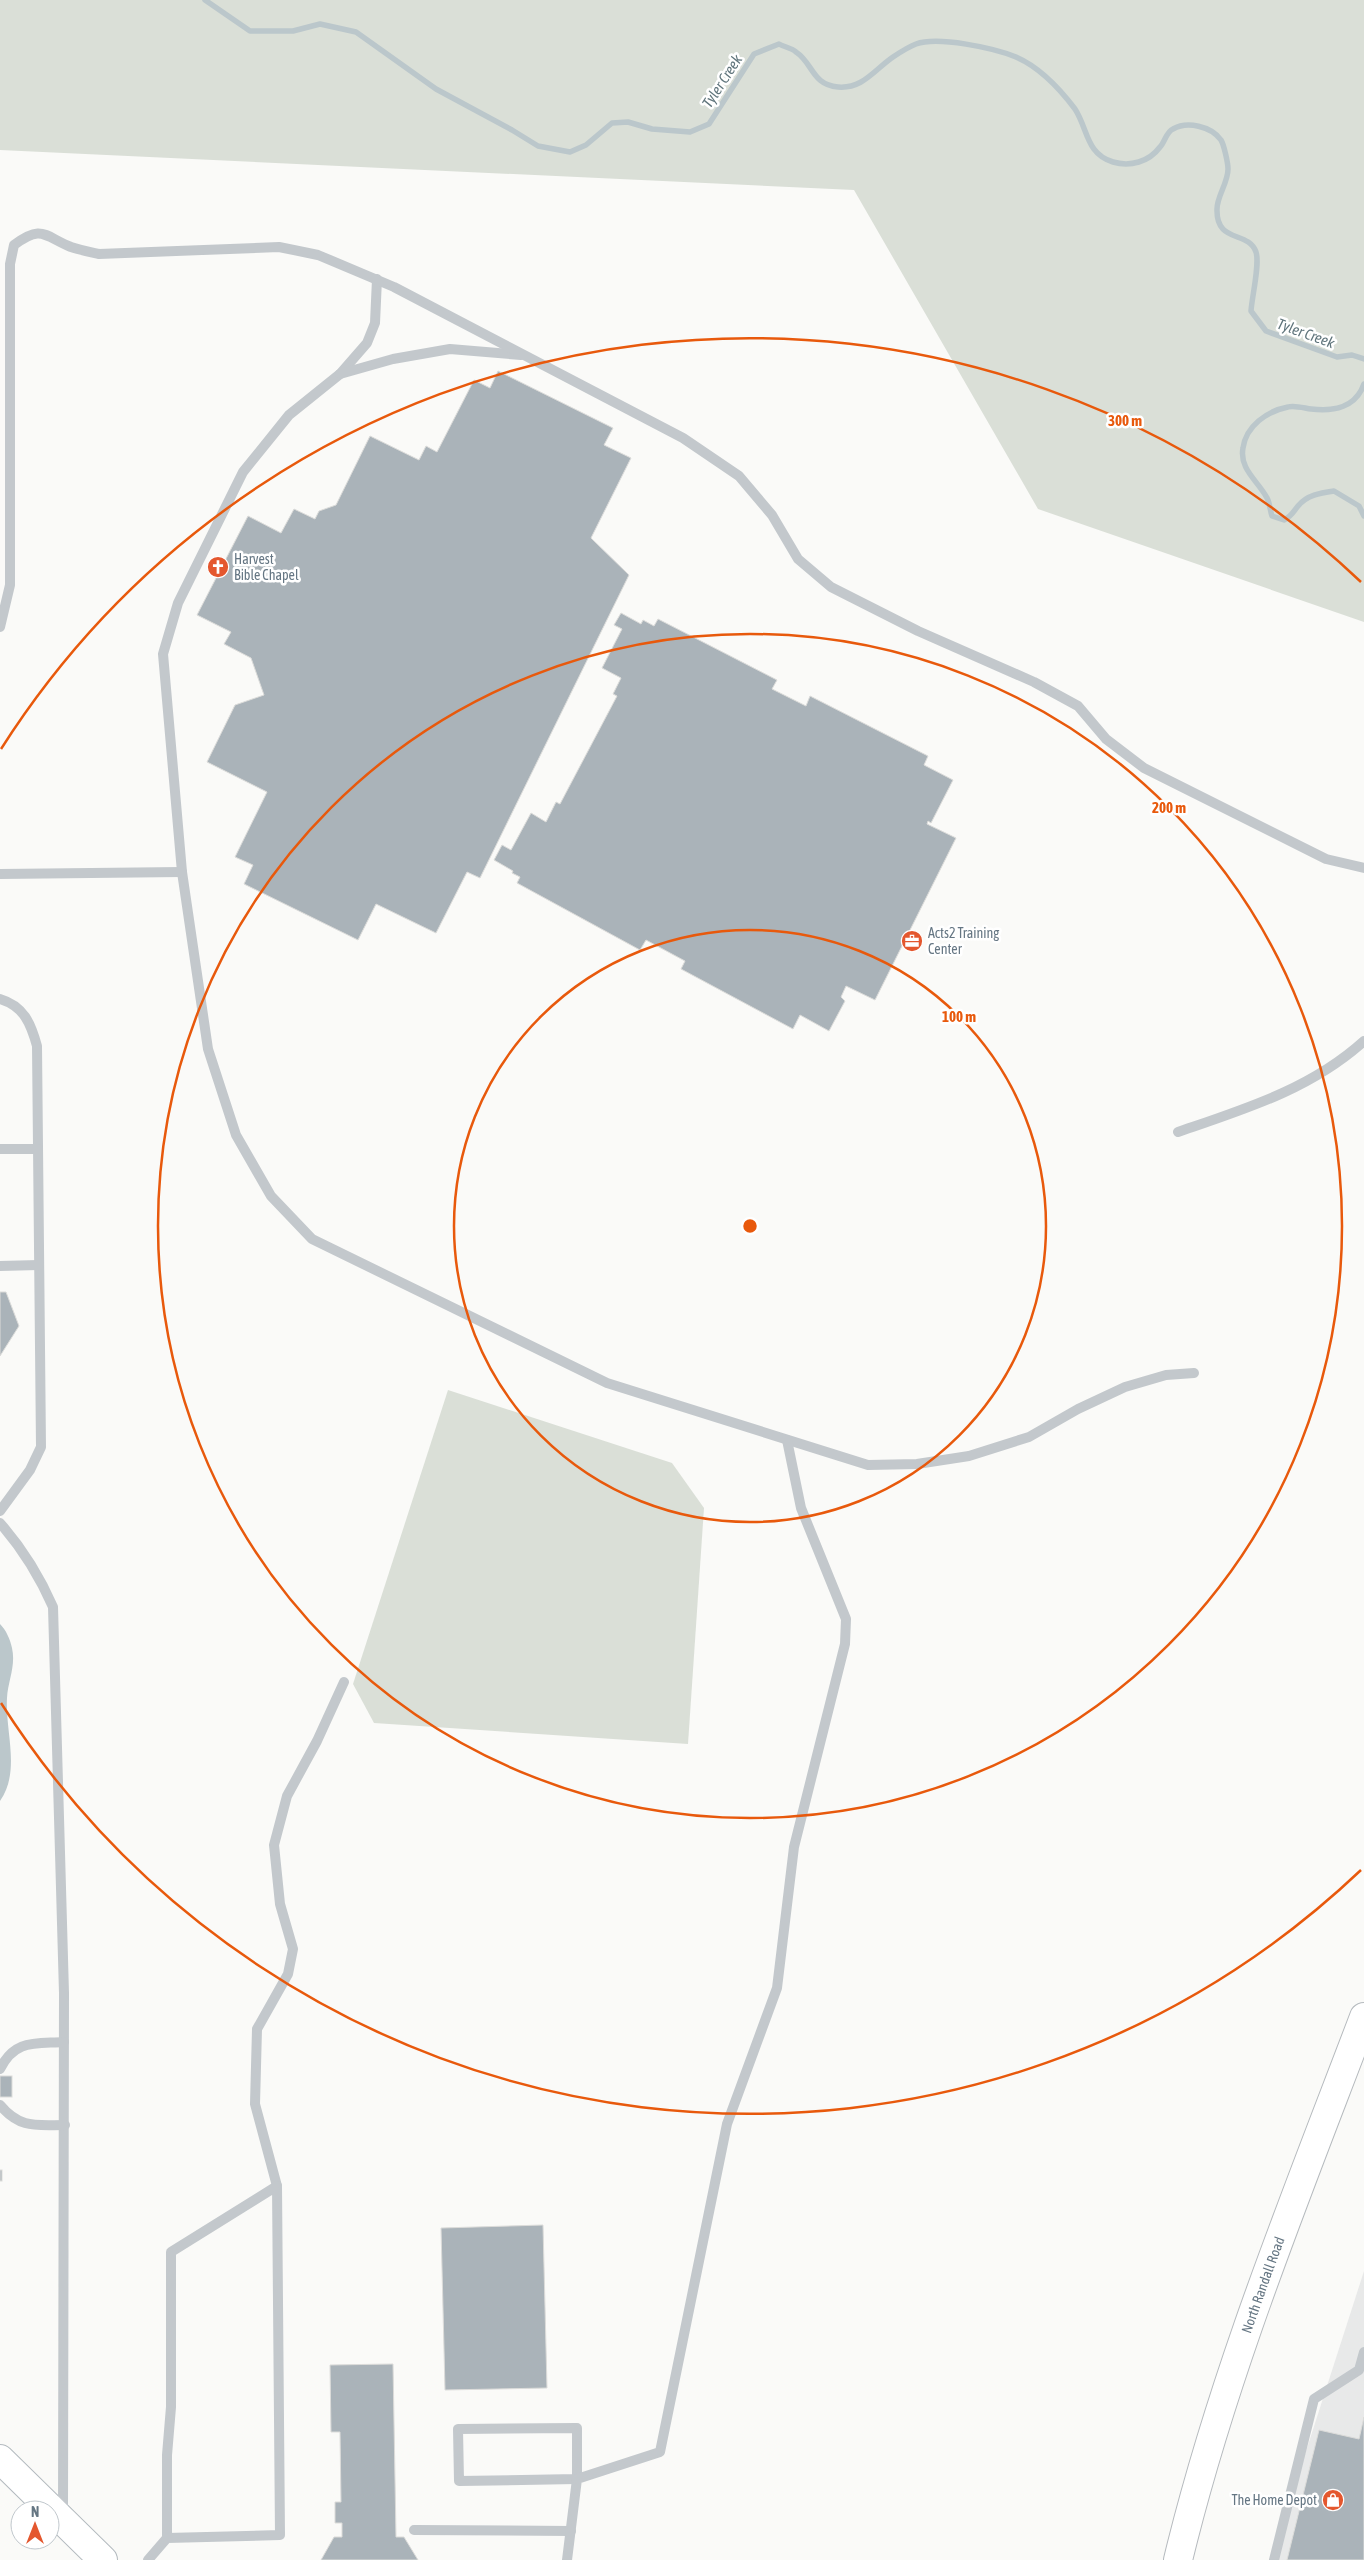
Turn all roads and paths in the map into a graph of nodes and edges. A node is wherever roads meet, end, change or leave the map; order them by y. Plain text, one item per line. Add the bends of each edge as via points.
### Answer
1 (376, 280) junction
2 (527, 356) junction
3 (340, 374) junction
4 (0, 627) edge
5 (1364, 868) edge
6 (182, 872) junction
7 (0, 874) edge
8 (0, 999) edge
9 (1364, 1041) edge
10 (1178, 1132) dead end
11 (0, 1149) edge
12 (38, 1149) junction
13 (39, 1265) junction
14 (0, 1266) edge
15 (1194, 1373) dead end
16 (787, 1440) junction
17 (0, 1511) edge
18 (0, 1523) edge
19 (344, 1682) dead end
20 (1364, 2017) edge
21 (64, 2042) junction
22 (0, 2069) edge
23 (0, 2105) edge
24 (65, 2125) junction
25 (277, 2186) junction
26 (1364, 2352) edge
27 (1362, 2370) edge
28 (0, 2459) edge
29 (578, 2479) junction
30 (63, 2521) junction
31 (414, 2530) dead end
32 (571, 2531) junction
33 (167, 2538) junction
34 (103, 2560) edge
35 (148, 2560) edge
36 (567, 2560) edge
37 (1178, 2560) edge
38 (1274, 2560) edge

1 - 2 lane
1 - 3 lane via 375,324 367,343
1 - 4 lane via 318,255 278,247 99,254 71,247 50,235 29,234 14,245 10,264 10,585
2 - 3 lane via 450,349 393,359
2 - 5 lane via 683,438 739,476 772,516 798,559 831,586 1078,706 1106,739 1144,768 1326,859
3 - 6 lane via 289,415 243,472 178,603 163,654
6 - 7 lane
6 - 16 lane via 208,1049 236,1135 271,1196 312,1240 607,1383
8 - 12 lane via 10,1002 31,1022 38,1046
9 - 10 lane via 1340,1063 1266,1102
11 - 12 lane
12 - 13 lane
13 - 14 lane
13 - 17 lane via 41,1447 30,1470
15 - 16 lane via 1166,1375 1125,1387 1029,1437 969,1456 917,1464 868,1465
16 - 29 lane via 801,1508 846,1619 845,1644 794,1847 777,1988 727,2124 660,2452
18 - 21 lane via 38,1574 53,1607
19 - 25 lane via 287,1796 274,1845 280,1904 293,1949 288,1974 257,2029 255,2104
20 - 37 main road, North Randall Road via 1253,2306 1190,2510
21 - 22 lane via 19,2046 9,2054
21 - 24 lane
23 - 24 lane via 20,2123 30,2126
24 - 30 lane
25 - 33 lane via 171,2252 172,2407 167,2455
25 - 33 lane via 280,2535
26 - 27 lane
27 - 38 lane via 1314,2399
28 - 30 main road
29 - 29 lane via 459,2480 458,2429 577,2428
29 - 32 lane
30 - 34 main road
31 - 32 lane
32 - 36 lane
33 - 35 lane

